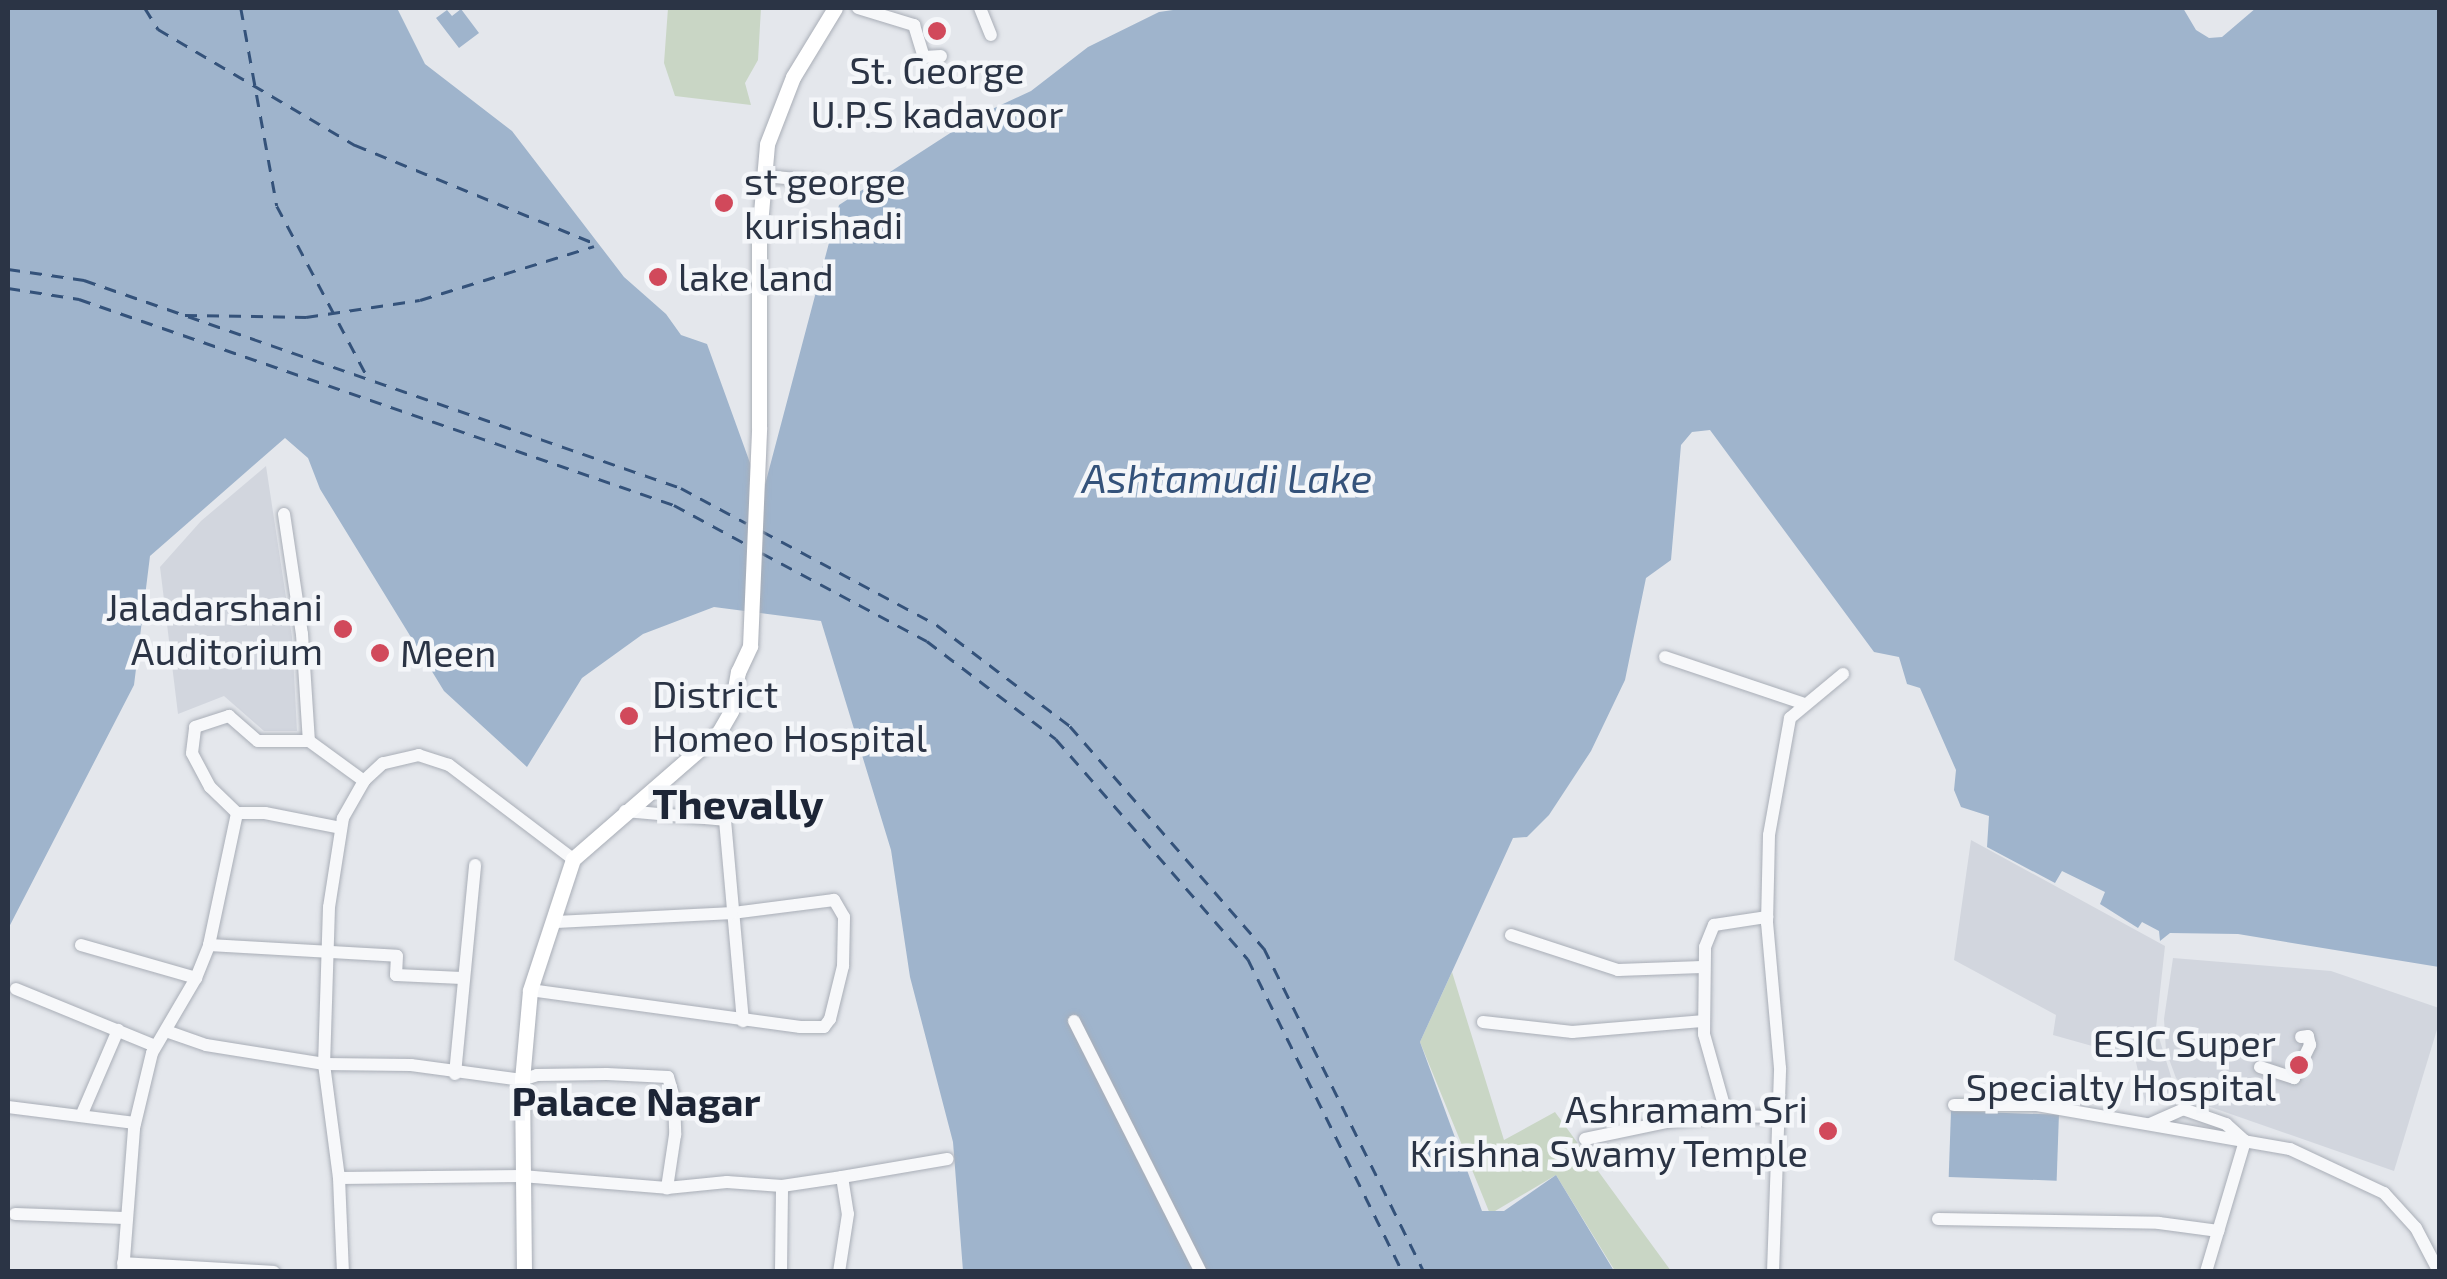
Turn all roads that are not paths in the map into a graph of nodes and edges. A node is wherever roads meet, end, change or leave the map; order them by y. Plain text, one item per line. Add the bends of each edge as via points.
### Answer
1 (835, 8) edge
2 (858, 8) edge
3 (980, 8) edge
4 (992, 35) dead end
5 (941, 56) dead end
6 (764, 176) junction
7 (819, 181) dead end
8 (284, 514) dead end
9 (1664, 657) dead end
10 (1843, 674) dead end
11 (1802, 704) junction
12 (309, 742) junction
13 (364, 781) junction
14 (625, 811) junction
15 (237, 813) junction
16 (342, 828) junction
17 (573, 859) junction
18 (475, 865) dead end
19 (732, 913) junction
20 (1768, 917) junction
21 (552, 922) junction
22 (1511, 935) dead end
23 (81, 944) dead end
24 (209, 945) junction
25 (326, 955) junction
26 (1702, 967) junction
27 (196, 978) junction
28 (462, 978) junction
29 (16, 989) dead end
30 (530, 990) junction
31 (743, 1020) junction
32 (1074, 1021) dead end
33 (1702, 1021) junction
34 (1484, 1022) dead end
35 (118, 1030) junction
36 (166, 1031) junction
37 (2301, 1037) dead end
38 (156, 1046) junction
39 (324, 1064) junction
40 (2260, 1068) dead end
41 (456, 1074) junction
42 (522, 1080) junction
43 (1954, 1105) dead end
44 (8, 1107) edge
45 (2194, 1113) junction
46 (81, 1116) junction
47 (1726, 1116) junction
48 (1778, 1118) junction
49 (135, 1124) junction
50 (2150, 1124) junction
51 (2194, 1133) junction
52 (1585, 1139) dead end
53 (2245, 1141) junction
54 (947, 1159) dead end
55 (522, 1176) junction
56 (842, 1177) junction
57 (339, 1178) junction
58 (782, 1186) junction
59 (666, 1188) junction
60 (15, 1214) dead end
61 (125, 1218) junction
62 (1938, 1219) dead end
63 (2218, 1230) junction
64 (123, 1268) edge
65 (274, 1272) edge
66 (343, 1272) edge
67 (524, 1272) edge
68 (781, 1272) edge
69 (838, 1272) edge
70 (1201, 1272) edge
71 (1773, 1272) edge
72 (2206, 1272) edge
73 (2439, 1272) edge

1 - 6 main road via 779,106
2 - 5 street via 914,24 924,56
3 - 4 street
6 - 7 street
6 - 14 main road via 750,646 720,732
8 - 12 street
9 - 11 street
10 - 11 street
11 - 20 street via 1790,718 1774,797
12 - 13 street
12 - 15 street via 258,742 229,716 195,727 192,753 210,786
13 - 16 street
13 - 17 street via 383,763 419,755 449,765
14 - 17 main road
14 - 19 street via 725,820
15 - 16 street
15 - 24 street
16 - 25 street
17 - 21 main road
18 - 28 street
19 - 21 street
19 - 31 street
19 - 31 street via 834,900 844,917 843,966 824,1027
20 - 26 street via 1714,925
20 - 48 street
21 - 30 main road
22 - 26 street via 1618,970
23 - 27 street
24 - 25 street
24 - 27 street
25 - 28 street via 397,956 396,975
25 - 39 street
26 - 33 street
27 - 36 street
28 - 41 street
29 - 35 street
30 - 31 street
30 - 42 main road
32 - 70 street
33 - 34 street via 1572,1032
33 - 47 street
35 - 38 street
35 - 46 street
36 - 38 street
36 - 39 street via 206,1045
37 - 40 street via 2308,1036 2310,1045 2294,1078
38 - 49 street
39 - 41 street via 411,1065
39 - 57 street
41 - 42 street
42 - 55 main road
42 - 59 street via 668,1077 675,1135
43 - 50 street via 2036,1105
44 - 46 street
45 - 50 street via 2183,1110
45 - 51 street
45 - 53 street via 2226,1124
46 - 49 street
47 - 48 street
47 - 52 street
48 - 71 street
49 - 61 street
50 - 51 street
51 - 53 street
53 - 63 street
53 - 73 street via 2290,1149 2384,1194 2416,1228
54 - 56 street
55 - 57 street
55 - 59 street
55 - 67 main road
56 - 58 street
56 - 69 street via 848,1214
57 - 66 street
58 - 59 street
58 - 68 street
60 - 61 street
61 - 64 street
62 - 63 street
63 - 72 street
64 - 65 street

